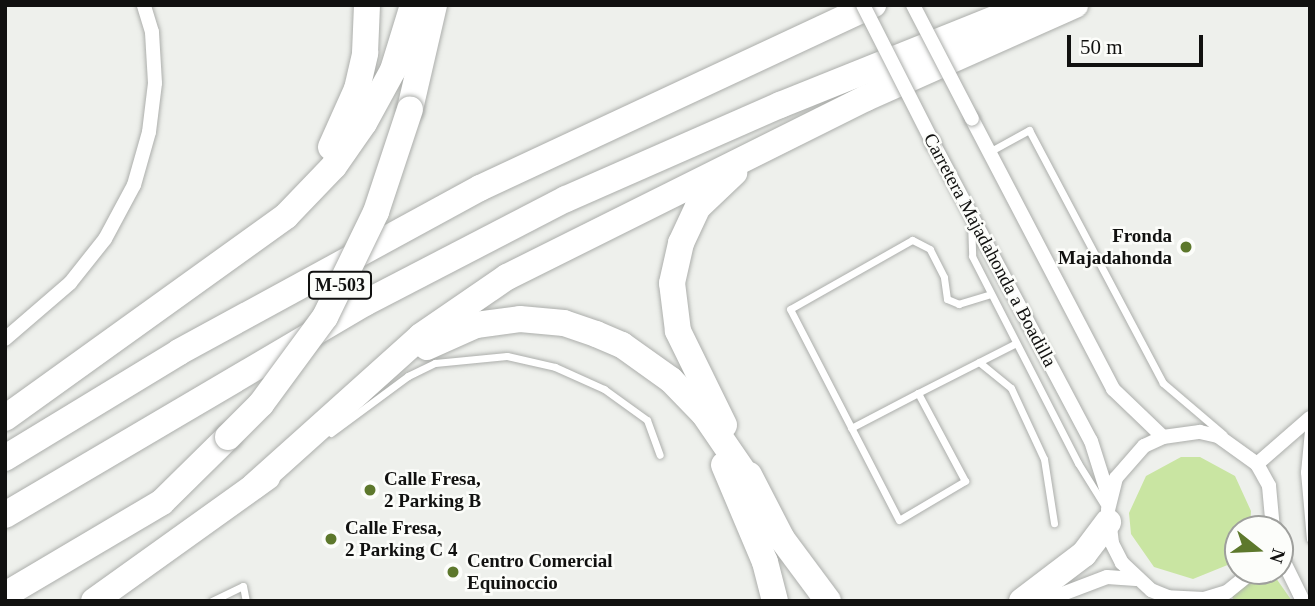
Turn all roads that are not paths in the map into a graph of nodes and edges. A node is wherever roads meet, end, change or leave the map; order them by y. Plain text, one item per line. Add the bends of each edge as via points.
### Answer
1 (144, 5) edge
2 (367, 5) edge
3 (413, 5) edge
4 (434, 5) edge
5 (863, 5) edge
6 (873, 5) edge
7 (913, 5) edge
8 (1030, 5) edge
9 (1075, 5) edge
10 (866, 98) junction
11 (988, 152) junction
12 (970, 214) junction
13 (222, 262) junction
14 (991, 294) junction
15 (5, 338) edge
16 (1016, 343) junction
17 (979, 362) junction
18 (671, 380) junction
19 (918, 393) junction
20 (5, 418) edge
21 (1309, 419) edge
22 (851, 428) junction
23 (1163, 437) junction
24 (1235, 444) junction
25 (307, 448) junction
26 (660, 455) dead end
27 (5, 458) edge
28 (1257, 464) junction
29 (254, 486) junction
30 (756, 490) junction
31 (1108, 510) junction
32 (5, 515) edge
33 (1275, 515) edge
34 (1054, 523) dead end
35 (1310, 539) edge
36 (1136, 579) junction
37 (1294, 583) edge
38 (1236, 585) edge
39 (5, 596) edge
40 (1038, 598) edge
41 (1205, 600) edge
42 (94, 601) edge
43 (212, 601) edge
44 (246, 601) edge
45 (775, 601) edge
46 (828, 601) edge
47 (1303, 601) edge

1 - 15 street via 152,32 155,83 149,132 134,185 105,239 70,283
2 - 13 highway via 365,53 357,89 335,140 323,161
3 - 13 highway via 393,70 334,166 286,216
4 - 39 highway, M-503, bridge via 410,109 376,212 325,317 261,404 162,502
5 - 12 street, Carretera Majadahonda a Boadilla, bridge
6 - 27 highway via 480,188 179,352
7 - 11 street, bridge
8 - 32 highway via 566,199 354,310
9 - 10 highway
10 - 29 highway via 507,277 421,336
10 - 30 highway via 719,184 698,207 681,243 672,283 678,331
11 - 23 street via 1113,389
11 - 24 lane via 1029,130 1163,383
12 - 14 lane via 972,256
12 - 31 street, Carretera Majadahonda a Boadilla via 1090,441
13 - 20 highway
14 - 16 lane
14 - 22 lane via 959,304 947,299 944,276 930,250 912,240 790,309
16 - 17 lane
16 - 31 lane via 1078,463
17 - 19 lane
17 - 34 lane via 1011,388 1044,459
18 - 25 highway via 622,345 564,323 539,318 476,325 430,345
18 - 30 highway via 704,414
18 - 45 highway via 730,476 765,562
19 - 22 lane
19 - 22 lane via 965,481 898,520
21 - 28 street
21 - 35 lane via 1304,472
23 - 24 street via 1200,432
23 - 31 street via 1128,460
24 - 28 street
25 - 26 lane via 408,376 435,363 507,356 555,367 604,389 646,420
25 - 29 highway
28 - 33 street via 1269,486
29 - 42 highway
30 - 46 highway via 809,581
31 - 36 street, Carretera Majadahonda a Boadilla via 1117,553
31 - 40 highway via 1084,554
36 - 40 street via 1107,577
36 - 41 street, Carretera Majadahonda a Boadilla via 1168,597
37 - 47 street
38 - 41 street, Carretera Majadahonda a Boadilla
43 - 44 lane via 243,586

